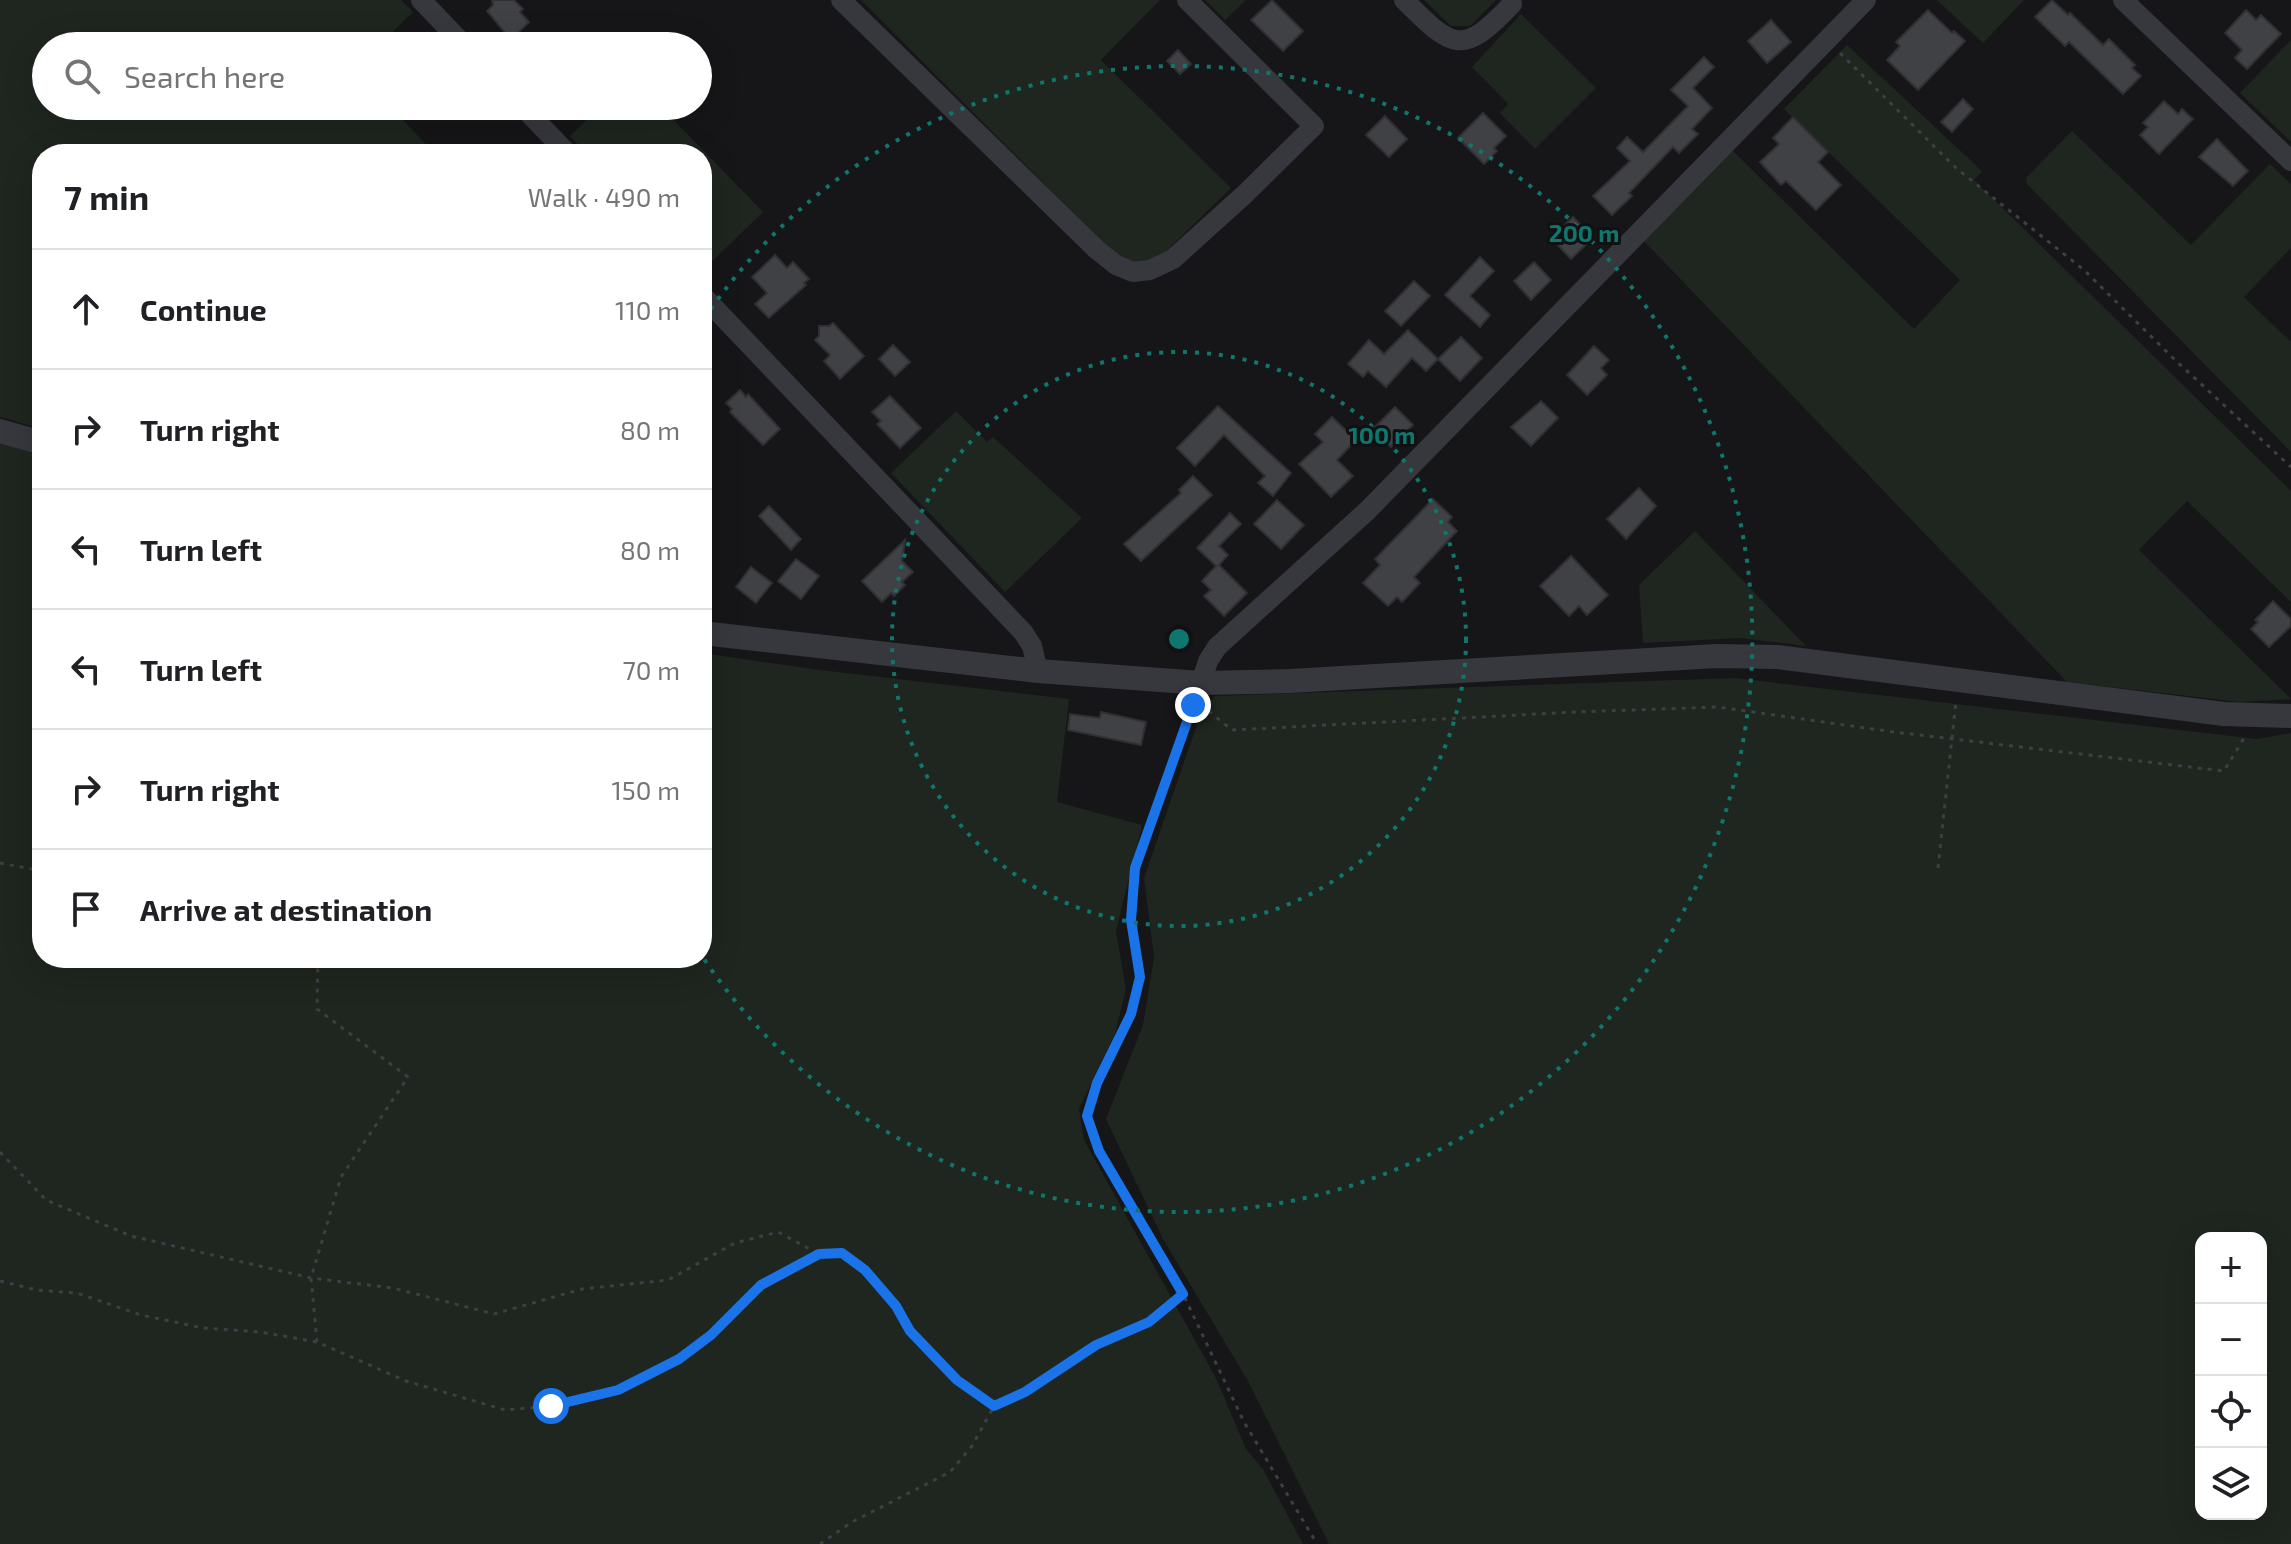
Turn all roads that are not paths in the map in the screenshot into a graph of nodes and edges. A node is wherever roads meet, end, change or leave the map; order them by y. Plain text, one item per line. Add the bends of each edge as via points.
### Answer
1 (421, 0) edge
2 (841, 0) edge
3 (1187, 0) edge
4 (1404, 0) edge
5 (1866, 0) edge
6 (2123, 0) edge
7 (1512, 4) dead end
8 (452, 32) edge
9 (535, 120) edge
10 (558, 144) edge
11 (2291, 161) edge
12 (712, 305) edge
13 (0, 431) edge
14 (32, 440) edge
15 (712, 634) edge
16 (1038, 671) junction
17 (1201, 694) junction
18 (2291, 716) edge

1 - 8 street
2 - 3 street via 1096,249 1133,272 1173,259 1314,126
4 - 7 street via 1442,35 1463,41 1490,28
5 - 17 street via 1368,510 1217,647 1208,661
6 - 11 street
9 - 10 street
12 - 16 street via 1023,632
13 - 14 street
15 - 16 street
16 - 17 street
17 - 18 street via 1290,681 1703,656 1777,657 2224,714

